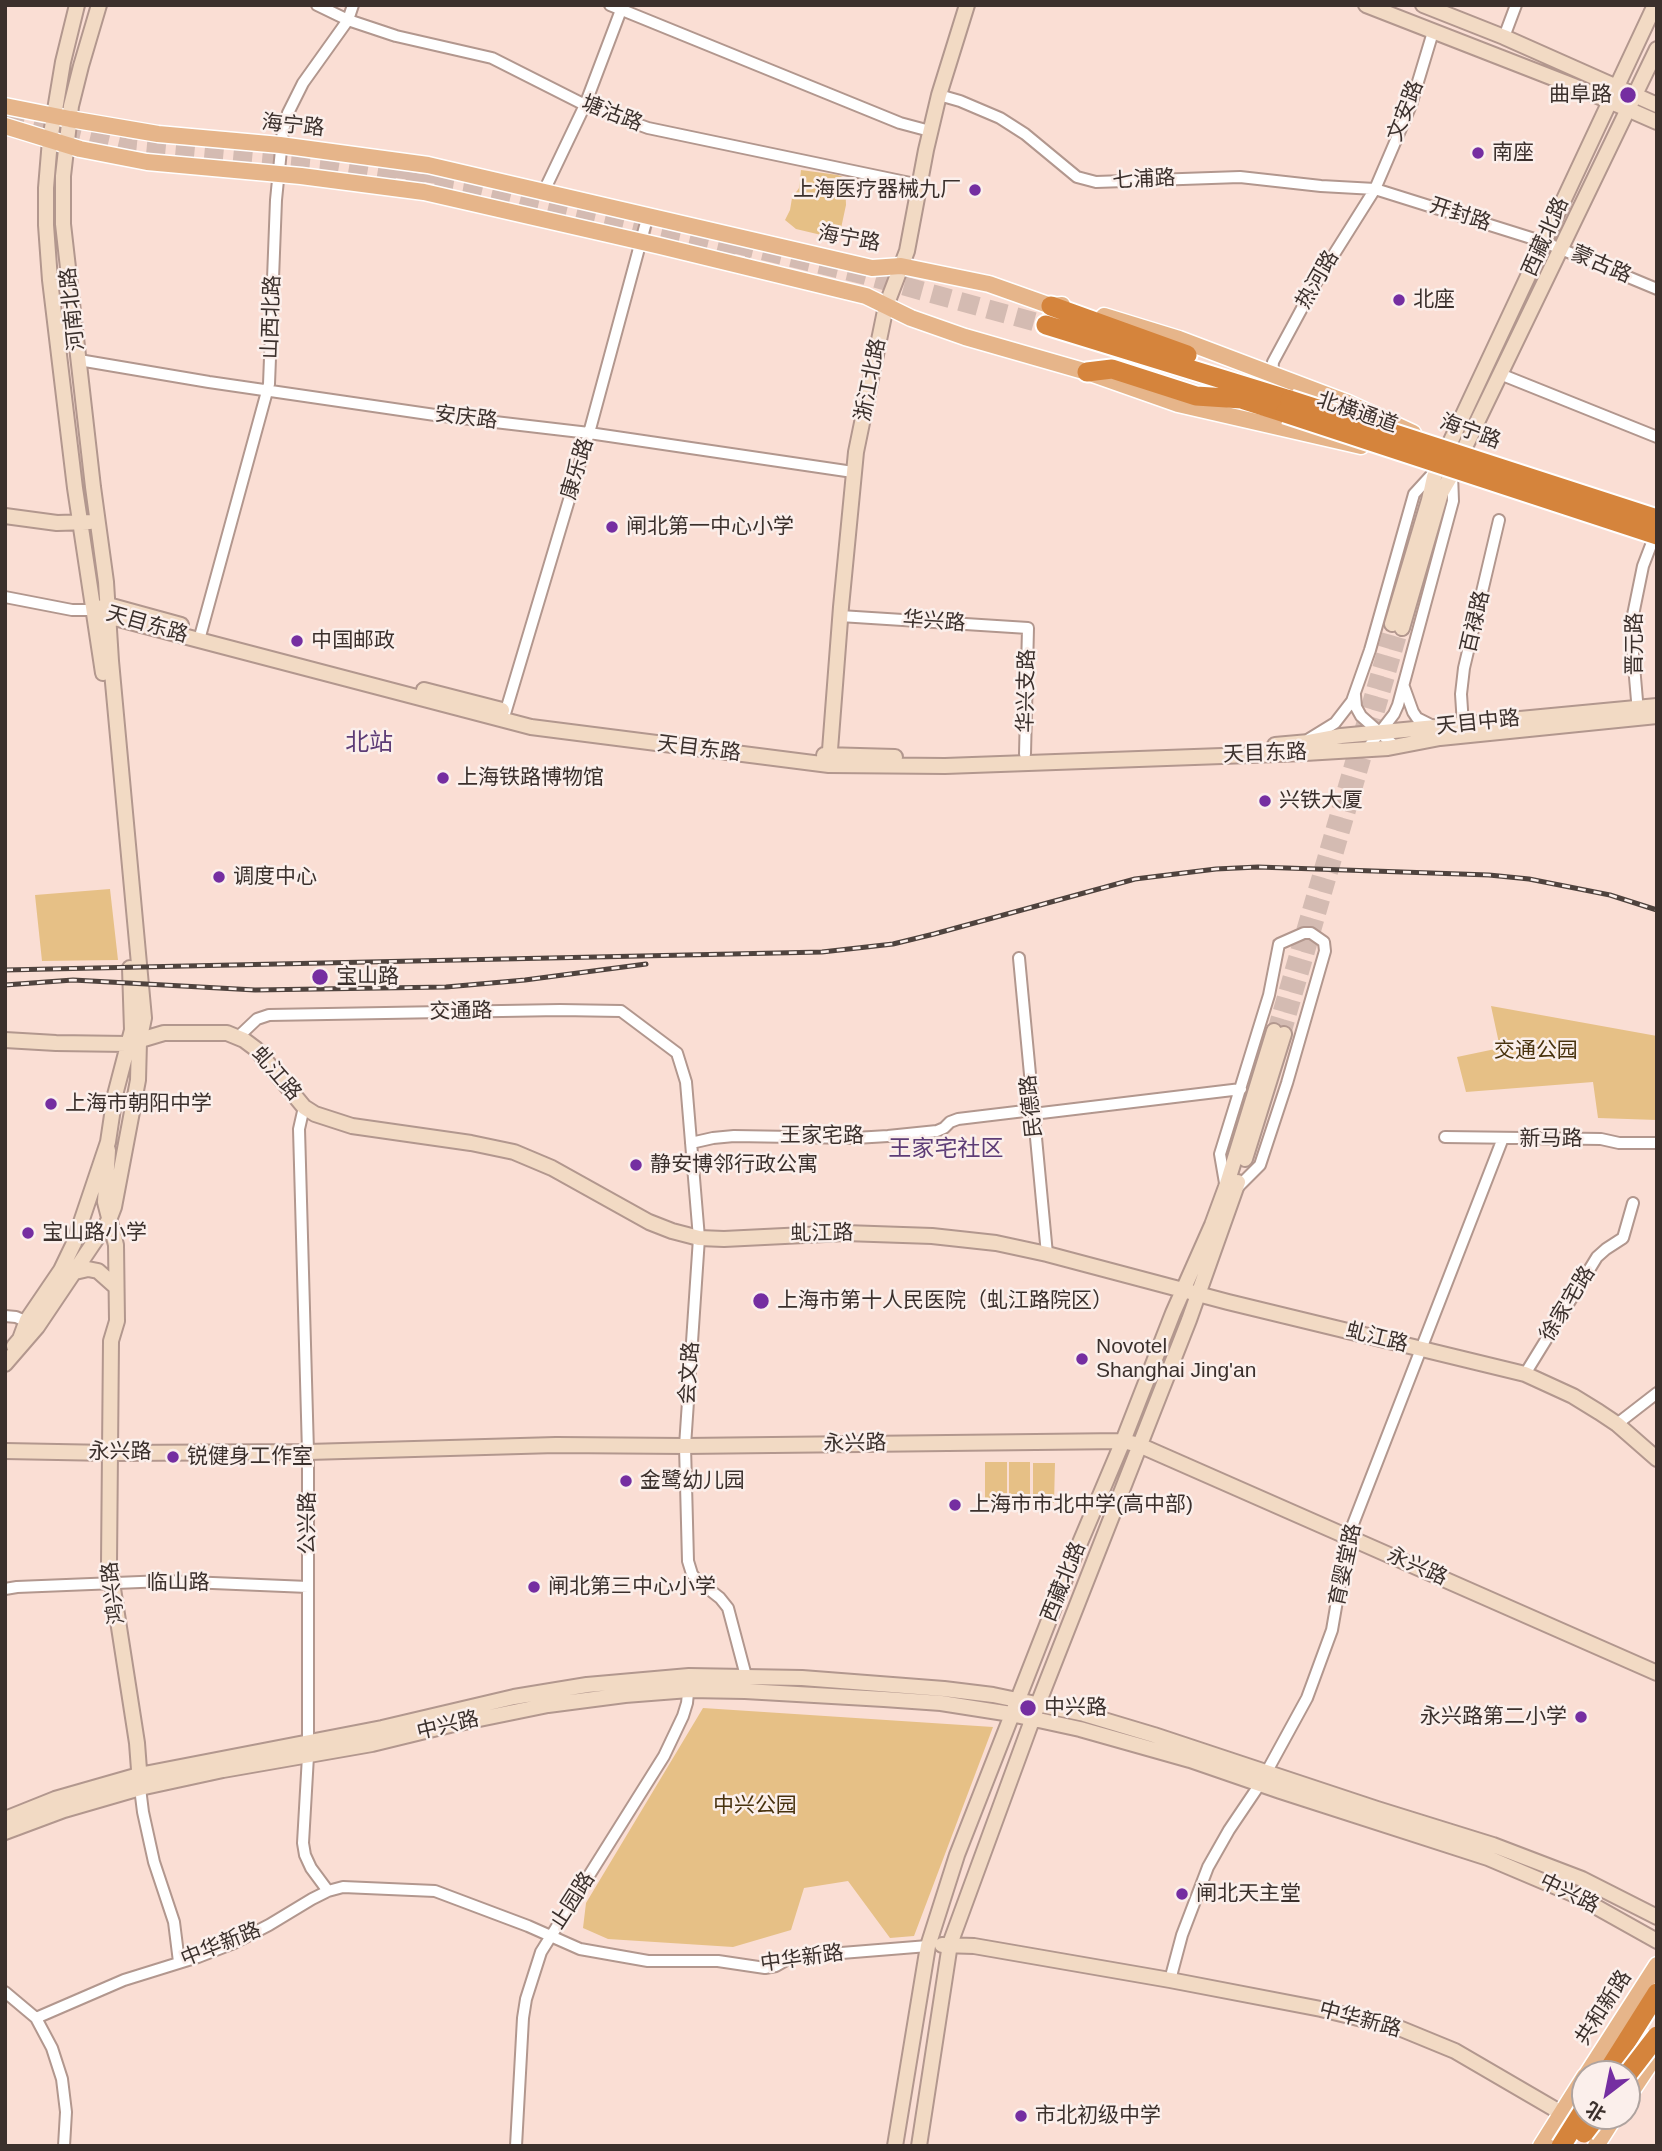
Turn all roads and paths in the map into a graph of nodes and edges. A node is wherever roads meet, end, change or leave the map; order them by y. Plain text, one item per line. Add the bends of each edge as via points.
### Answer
1 (77, 5) edge
2 (99, 5) edge
3 (317, 5) edge
4 (353, 5) edge
5 (610, 5) edge
6 (967, 5) edge
7 (1366, 5) edge
8 (1423, 5) edge
9 (1516, 5) edge
10 (1656, 5) edge
11 (621, 10) junction
12 (348, 20) junction
13 (1433, 32) junction
14 (1504, 37) junction
15 (1657, 49) edge
16 (1617, 86) junction
17 (1634, 94) junction
18 (939, 95) junction
19 (1609, 102) junction
20 (585, 105) junction
21 (1657, 105) edge
22 (5, 106) edge
23 (1627, 110) junction
24 (62, 118) junction
25 (1657, 122) edge
26 (5, 126) edge
27 (930, 131) junction
28 (50, 140) junction
29 (280, 145) junction
30 (68, 146) junction
31 (278, 173) junction
32 (919, 184) junction
33 (1375, 189) junction
34 (544, 191) junction
35 (648, 215) junction
36 (641, 242) junction
37 (1544, 242) junction
38 (1561, 248) junction
39 (901, 266) junction
40 (1657, 289) edge
41 (886, 306) junction
42 (1046, 322) junction
43 (79, 360) junction
44 (1087, 372) junction
45 (1500, 374) junction
46 (1272, 375) junction
47 (267, 390) junction
48 (1242, 399) junction
49 (1287, 407) junction
50 (589, 433) junction
51 (1657, 437) edge
52 (1447, 446) junction
53 (1463, 452) junction
54 (1445, 471) junction
55 (853, 472) junction
56 (5, 516) edge
57 (1657, 517) edge
58 (1499, 520) dead end
59 (98, 522) junction
60 (80, 523) junction
61 (1656, 537) edge
62 (5, 597) edge
63 (103, 611) junction
64 (840, 617) junction
65 (1397, 626) tunnel mouth
66 (1028, 628) joint
67 (200, 635) junction
68 (1403, 684) junction
69 (1356, 692) junction
70 (1657, 706) edge
71 (1638, 713) junction
72 (505, 716) junction
73 (1657, 716) edge
74 (1392, 717) junction
75 (1366, 720) junction
76 (1463, 725) junction
77 (1436, 727) junction
78 (1380, 733) junction
79 (1300, 743) junction
80 (1396, 747) junction
81 (1367, 749) junction
82 (1026, 754) junction
83 (830, 760) junction
84 (1019, 958) dead end
85 (1279, 1032) tunnel mouth
86 (238, 1037) junction
87 (5, 1040) edge
88 (133, 1043) junction
89 (677, 1053) joint
90 (1241, 1089) junction
91 (304, 1107) junction
92 (1033, 1112) junction
93 (1446, 1137) dead end
94 (1503, 1139) junction
95 (108, 1142) junction
96 (691, 1143) junction
97 (1657, 1143) edge
98 (1231, 1189) junction
99 (1633, 1203) dead end
100 (83, 1217) junction
101 (109, 1220) junction
102 (699, 1238) junction
103 (1047, 1254) junction
104 (75, 1272) junction
105 (116, 1287) junction
106 (1192, 1292) junction
107 (5, 1316) edge
108 (32, 1324) junction
109 (1422, 1349) junction
110 (5, 1355) edge
111 (5, 1364) edge
112 (1525, 1374) junction
113 (1657, 1393) edge
114 (1617, 1424) junction
115 (1124, 1441) junction
116 (1139, 1445) junction
117 (685, 1446) junction
118 (5, 1451) edge
119 (110, 1452) junction
120 (308, 1452) junction
121 (1657, 1459) edge
122 (1348, 1537) junction
123 (111, 1584) junction
124 (308, 1587) junction
125 (5, 1589) edge
126 (1657, 1673) edge
127 (746, 1676) junction
128 (689, 1683) junction
129 (1017, 1699) junction
130 (1038, 1703) junction
131 (1011, 1714) junction
132 (1033, 1719) junction
133 (308, 1749) junction
134 (1263, 1778) junction
135 (140, 1782) junction
136 (5, 1819) edge
137 (5, 1832) edge
138 (328, 1891) junction
139 (1657, 1917) edge
140 (550, 1936) junction
141 (1657, 1941) edge
142 (950, 1944) junction
143 (928, 1946) junction
144 (179, 1962) junction
145 (1657, 1965) edge
146 (1170, 1980) junction
147 (5, 1992) edge
148 (1657, 1993) edge
149 (36, 2018) junction
150 (1657, 2022) edge
151 (1657, 2034) edge
152 (1657, 2053) edge
153 (1596, 2060) edge
154 (1615, 2060) edge
155 (1635, 2060) edge
156 (1638, 2060) edge
157 (1641, 2077) edge
158 (1571, 2098) edge
159 (1562, 2112) junction
160 (1571, 2130) edge
161 (1593, 2135) edge
162 (64, 2146) edge
163 (516, 2146) edge
164 (895, 2146) edge
165 (919, 2146) edge
166 (1541, 2146) edge
167 (1561, 2146) edge

1 - 24 main road, 河南北路 via 63,61
2 - 24 main road, 河南北路
3 - 12 street, 塘沽路
4 - 12 street, 山西北路
5 - 11 street
6 - 18 main road, 浙江北路
7 - 13 main road
8 - 14 main road
9 - 14 street
10 - 16 main road, 西藏北路
11 - 20 street
11 - 27 street
12 - 20 street, 塘沽路 via 408,40 482,54
12 - 29 street, 山西北路 via 303,83 288,113
13 - 19 main road
13 - 33 street, 文安路 via 1411,105
14 - 16 main road
15 - 17 main road, 西藏北路
16 - 17 main road
16 - 19 main road, 西藏北路
17 - 21 main road
17 - 23 main road, 西藏北路
18 - 27 main road, 浙江北路
18 - 33 street, 七浦路 via 1000,118 1077,177 1096,182 1240,177
19 - 23 main road
19 - 37 main road, 西藏北路
20 - 32 street, 塘沽路 via 667,133
20 - 34 street
22 - 24 main road, 海宁路
23 - 25 main road
23 - 38 main road, 西藏北路
24 - 28 main road, 河南北路
24 - 29 main road, 海宁路 via 158,134
24 - 30 main road, 河南北路
26 - 28 main road, 海宁路
27 - 32 main road, 浙江北路
28 - 30 main road, 海宁路
28 - 60 main road, 河南北路 via 48,253
29 - 31 street, 山西北路
29 - 34 main road, 海宁路 via 428,165
30 - 31 main road, 海宁路 via 147,162
30 - 43 main road, 河南北路 via 63,224
31 - 36 main road, 海宁路 via 425,192
31 - 47 street, 山西北路
32 - 39 main road, 浙江北路
33 - 37 street, 开封路
33 - 46 street, 热河路 via 1314,286 1273,362
34 - 35 main road, 海宁路
35 - 36 street, 康乐路
35 - 39 main road, 海宁路 via 872,268
36 - 41 main road, 海宁路 via 866,296
36 - 50 street, 康乐路
37 - 38 street, 蒙古路
37 - 52 main road, 西藏北路
38 - 40 street, 蒙古路
38 - 45 main road, 西藏北路
39 - 41 main road, 浙江北路
39 - 42 main road, 海宁路 via 989,284
41 - 44 main road, 海宁路 via 965,337
41 - 55 main road, 浙江北路
42 - 46 main road, 海宁路 via 1063,305 1076,307
42 - 48 highway, 北横通道
42 - 49 highway, 北横通道 via 1207,364 1222,379
43 - 47 street, 安庆路
43 - 59 main road, 河南北路
44 - 48 highway via 1112,369 1196,396
44 - 54 main road, 海宁路 via 1178,404
45 - 51 street
45 - 53 main road, 西藏北路
46 - 52 main road, 海宁路
47 - 50 street, 安庆路
47 - 67 street, 山西北路
48 - 49 highway, 北横通道
49 - 57 highway, 北横通道, bridge
49 - 61 highway, 北横通道, bridge
50 - 55 street, 安庆路
50 - 72 street, 康乐路
52 - 53 main road, 海宁路
52 - 54 main road, 西藏北路
53 - 54 main road, 西藏北路
53 - 57 main road, 海宁路
54 - 61 main road, 海宁路
54 - 65 main road, 西藏北路
54 - 68 street, 西藏北路 via 1453,501
54 - 69 street, 西藏北路 via 1414,494
55 - 64 main road, 浙江北路
56 - 60 main road
58 - 76 street, 百禄路 via 1464,668
59 - 60 main road
59 - 63 main road, 河南北路
60 - 63 main road, 河南北路
61 - 71 street, 晋元路 via 1643,566 1633,615
62 - 63 street
63 - 67 main road, 天目东路
63 - 88 main road via 127,880
64 - 66 street, 华兴路
64 - 83 main road, 浙江北路
66 - 82 street, 华兴支路
67 - 72 main road, 天目东路
68 - 74 street, 西藏北路
68 - 77 street via 1413,712
69 - 75 street via 1356,707
69 - 79 street, 西藏北路 via 1341,717
70 - 71 main road, 天目中路
71 - 73 main road, 天目中路
71 - 76 main road, 天目中路
71 - 80 main road, 天目中路
72 - 83 main road, 天目东路 via 531,727
74 - 75 street via 1379,724
74 - 78 street, 西藏北路
75 - 78 street
76 - 77 main road, 天目中路
77 - 78 main road, 天目中路
78 - 79 main road, 天目中路
78 - 80 street
78 - 81 street, 西藏北路
79 - 82 main road, 天目东路
80 - 81 main road, 天目中路
81 - 83 main road, 天目东路 via 986,765 864,767
82 - 83 main road, 天目东路
84 - 92 street, 民德路
85 - 98 main road, 西藏北路
86 - 88 main road, 虬江路 via 222,1032 173,1032
86 - 89 street, 交通路 via 257,1019 269,1015 621,1011
86 - 91 main road, 虬江路 via 264,1057
87 - 88 main road, 虬江路
88 - 95 main road via 115,1095
88 - 101 main road via 138,1080
89 - 96 street, 会文路 via 686,1082
90 - 92 street, 王家宅路
90 - 98 street via 1220,1154
90 - 98 street via 1279,944 1304,933 1317,935 1325,942 1325,951 1260,1166
91 - 102 main road, 虬江路 via 352,1126 514,1152 649,1222
91 - 120 street, 公兴路 via 299,1129
92 - 96 street, 王家宅路 via 958,1119 936,1131 888,1136 734,1136
92 - 103 street, 民德路
93 - 94 street, 新马路
94 - 97 street, 新马路
94 - 109 street, 育婴堂路
95 - 100 main road
95 - 101 main road, 鸿兴路 via 105,1202
96 - 102 street, 会文路
98 - 106 main road, 西藏北路
99 - 112 street, 徐家宅路 via 1623,1238 1597,1257
100 - 101 main road via 100,1214
100 - 108 main road
101 - 104 main road
101 - 105 main road, 鸿兴路 via 116,1245
102 - 103 main road, 虬江路 via 845,1233 932,1236
102 - 117 street, 会文路
103 - 106 main road, 虬江路
104 - 105 main road via 98,1271
104 - 108 main road
105 - 119 main road, 鸿兴路
106 - 109 main road, 虬江路
106 - 115 main road, 西藏北路
106 - 116 main road, 西藏北路
107 - 108 street
108 - 110 main road
108 - 111 main road
109 - 112 main road, 虬江路
109 - 122 street, 育婴堂路
112 - 114 main road, 虬江路 via 1573,1396
113 - 114 street
114 - 121 main road, 虬江路
115 - 116 main road, 永兴路
115 - 117 main road, 永兴路
115 - 129 main road, 西藏北路
116 - 122 main road, 永兴路
116 - 130 main road, 西藏北路
117 - 120 main road, 永兴路
117 - 127 street, 会文路 via 690,1569 728,1608
118 - 119 main road, 永兴路
119 - 120 main road, 永兴路
119 - 123 main road, 鸿兴路
120 - 124 street, 公兴路
122 - 126 main road, 永兴路
122 - 134 street, 育婴堂路 via 1332,1630 1307,1698
123 - 124 street, 临山路 via 197,1581
123 - 125 street, 临山路
123 - 135 main road, 鸿兴路
124 - 133 street, 公兴路
127 - 128 main road, 中兴路
127 - 129 main road, 中兴路 via 908,1686
128 - 131 main road, 中兴路
128 - 133 main road, 中兴路 via 514,1711 372,1744
128 - 140 street, 止园路 via 683,1716 658,1766
129 - 130 main road, 中兴路
129 - 131 main road, 西藏北路
130 - 132 main road, 西藏北路
130 - 134 main road, 中兴路 via 1154,1735
131 - 132 main road, 中兴路
131 - 143 main road, 西藏北路
132 - 134 main road, 中兴路
132 - 142 main road, 西藏北路
133 - 135 main road, 中兴路 via 239,1754
133 - 138 street, 公兴路 via 304,1855
134 - 139 main road, 中兴路 via 1493,1845 1581,1879
134 - 141 main road, 中兴路 via 1488,1857 1573,1894
134 - 146 street, 育婴堂路 via 1208,1867
135 - 136 main road, 中兴路 via 55,1799
135 - 137 main road, 中兴路
135 - 144 street, 鸿兴路 via 154,1862 174,1922
138 - 140 street, 中华新路 via 358,1886 435,1891
138 - 144 street, 中华新路 via 234,1943
140 - 143 street, 中华新路 via 580,1949 619,1957 765,1968 792,1957
140 - 163 street, 止园路 via 526,1999
142 - 143 main road, 中华新路
142 - 146 main road, 中华新路
142 - 165 main road, 西藏北路
143 - 164 main road, 西藏北路
144 - 149 street, 中华新路
145 - 153 main road, 共和新路
146 - 159 main road, 中华新路 via 1399,2028 1455,2051
147 - 149 street
148 - 154 highway
149 - 162 street via 62,2079
150 - 155 highway, bridge
151 - 156 highway, bridge
152 - 157 main road
158 - 159 main road, 共和新路
159 - 161 main road, 中华新路
159 - 166 main road, 共和新路
160 - 167 highway, bridge

